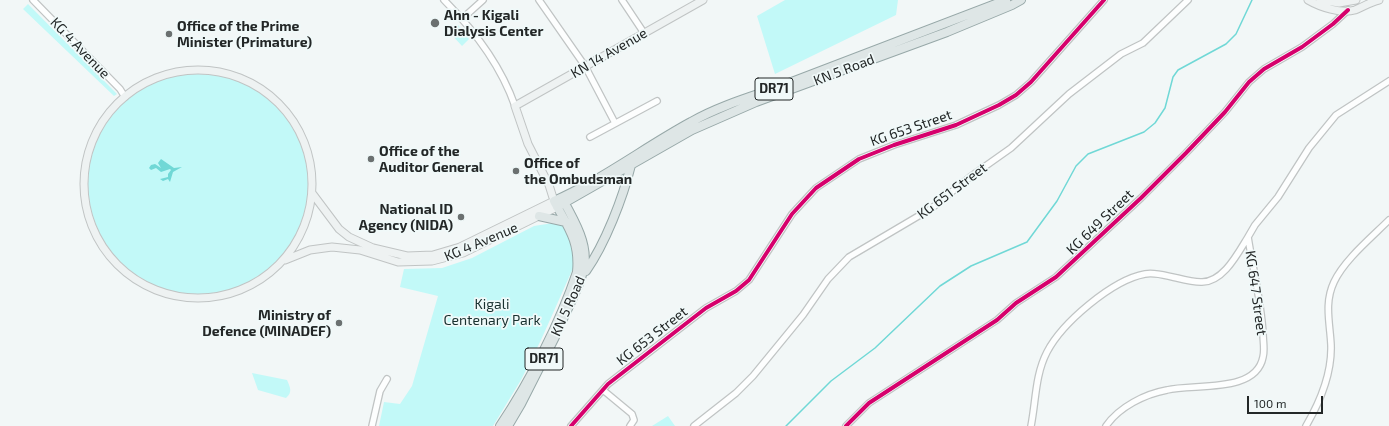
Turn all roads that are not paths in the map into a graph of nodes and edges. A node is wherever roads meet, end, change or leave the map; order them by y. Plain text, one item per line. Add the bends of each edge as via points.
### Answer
1 (33, 0) edge
2 (444, 0) edge
3 (483, 0) edge
4 (539, 0) edge
5 (622, 0) edge
6 (1006, 0) edge
7 (1021, 0) edge
8 (1104, 0) edge
9 (1188, 0) edge
10 (1308, 0) edge
11 (1320, 0) edge
12 (1355, 0) edge
13 (1378, 0) edge
14 (700, 1) edge
15 (1348, 10) junction
16 (462, 18) junction
17 (644, 33) junction
18 (585, 66) junction
19 (1389, 81) edge
20 (125, 96) junction
21 (657, 101) dead end
22 (515, 106) junction
23 (615, 123) junction
24 (590, 137) dead end
25 (631, 165) junction
26 (312, 193) junction
27 (559, 203) junction
28 (539, 216) junction
29 (1389, 220) edge
30 (566, 222) junction
31 (497, 232) junction
32 (1248, 237) junction
33 (285, 260) junction
34 (582, 277) junction
35 (387, 379) dead end
36 (603, 390) junction
37 (372, 426) edge
38 (500, 426) edge
39 (508, 426) edge
40 (571, 426) edge
41 (630, 426) edge
42 (694, 426) edge
43 (846, 426) edge
44 (1031, 426) edge
45 (1106, 426) edge
46 (1306, 426) edge

1 - 20 street, KG 4 Avenue
2 - 16 street
3 - 16 street
4 - 18 street
5 - 17 street
6 - 27 main road, KN 5 Road / DR71 via 738,101 692,121
7 - 25 main road, KN 5 Road / DR71 via 947,32 756,102 692,130
8 - 36 street, KG 653 Street via 1032,82 1010,98 956,125 894,144 858,159 816,188 792,214 744,286 706,308
9 - 42 street, KG 651 Street via 1143,42 1121,54 1069,94 1011,148 932,208 850,257 838,267 753,376
10 - 15 main road via 1319,7
11 - 12 main road via 1339,3
13 - 15 main road
14 - 17 main road, KN 14 Avenue
15 - 43 street, KG 649 Street via 1302,47 1264,69 1248,82 1225,112 1141,198 1056,277 874,400
16 - 22 street via 501,73
17 - 18 main road, KN 14 Avenue
18 - 22 main road, KN 14 Avenue
18 - 23 street
19 - 32 street, KG 647 Street via 1336,115 1309,148 1278,197
20 - 26 main road via 143,84 185,70 208,69 230,73 250,81 269,93 286,109 298,128 310,157
20 - 33 main road via 106,116 91,140 84,180 89,219 101,244 118,266 140,283 156,291 177,297 199,299 236,293 255,284
21 - 23 street
22 - 27 main road via 528,144
23 - 24 street
25 - 27 main road, KN 5 Road / DR71
25 - 34 main road via 598,252
26 - 31 main road, KG 4 Avenue via 339,229 349,237 398,255 418,256 448,251
26 - 33 main road via 308,215 300,236
27 - 28 main road, KG 4 Avenue
27 - 30 main road, KN 5 Road / DR71
27 - 31 main road, KG 4 Avenue
27 - 34 main road, KN 5 Road / DR71 via 583,242 586,260
28 - 30 main road
28 - 31 main road, KG 4 Avenue
29 - 46 street via 1350,260 1335,280 1329,299 1331,345 1328,376
30 - 38 main road, KN 5 Road / DR71 via 578,248 577,272 542,350
31 - 33 main road, KG 4 Avenue via 463,253 432,262 398,262 360,250 332,247 310,250
32 - 44 street via 1217,277 1208,281 1189,281 1154,273 1144,274 1116,284 1079,314 1047,352 1039,374
32 - 45 street, KG 647 Street via 1262,322 1264,356 1258,370 1254,375 1235,383 1180,388 1150,394 1130,404
34 - 39 main road, KN 5 Road / DR71 via 548,352
35 - 37 street via 380,391
36 - 40 street, KG 653 Street
36 - 41 street via 632,414 634,420

